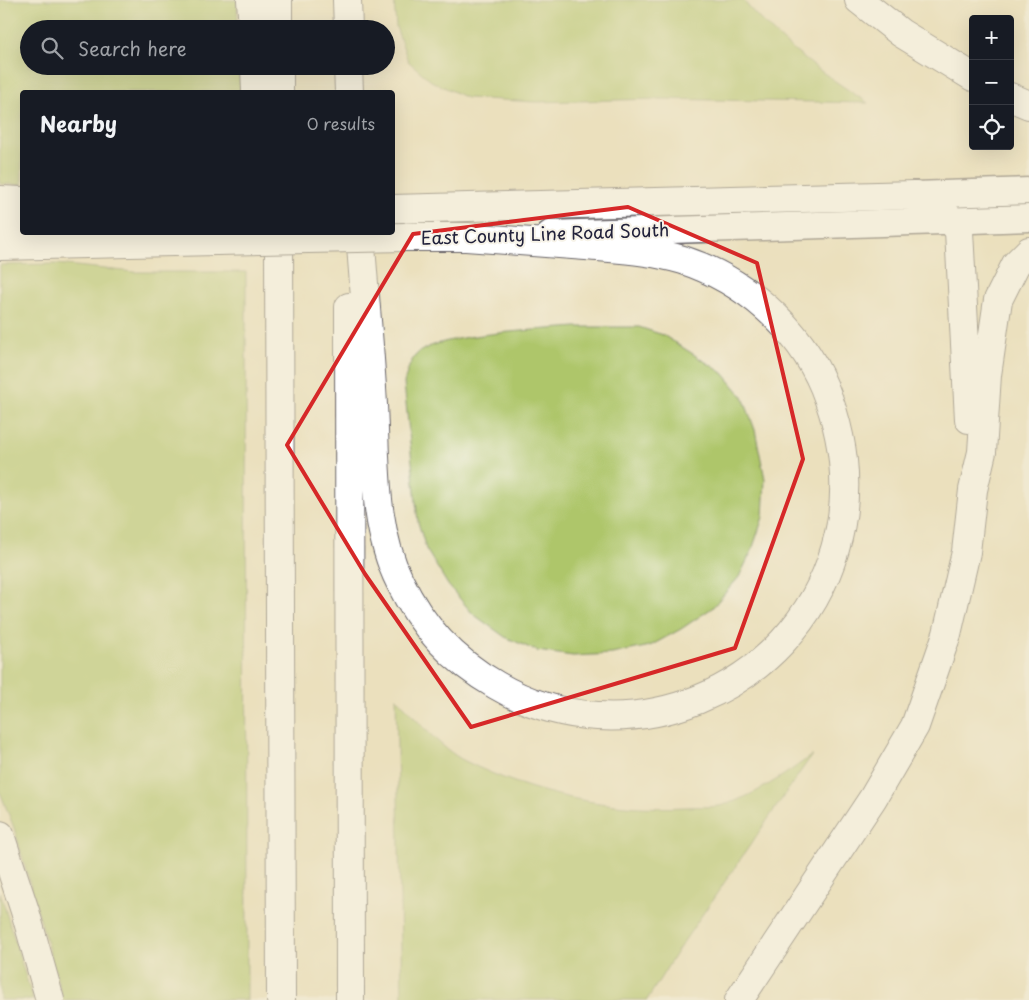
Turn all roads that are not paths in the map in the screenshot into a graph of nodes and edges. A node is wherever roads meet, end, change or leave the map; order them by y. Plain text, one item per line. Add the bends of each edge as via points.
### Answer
1 (251, 0) edge
2 (278, 0) edge
3 (347, 0) edge
4 (859, 0) edge
5 (252, 20) edge
6 (278, 20) edge
7 (348, 20) edge
8 (969, 74) edge
9 (255, 75) edge
10 (278, 75) edge
11 (348, 75) edge
12 (256, 90) edge
13 (279, 90) edge
14 (349, 90) edge
15 (1014, 99) edge
16 (1029, 106) edge
17 (1029, 191) edge
18 (915, 195) junction
19 (0, 200) edge
20 (20, 201) edge
21 (398, 209) edge
22 (20, 218) edge
23 (1029, 218) edge
24 (0, 219) edge
25 (952, 220) junction
26 (264, 235) edge
27 (279, 235) edge
28 (349, 235) edge
29 (360, 235) edge
30 (466, 237) junction
31 (0, 246) edge
32 (1029, 251) edge
33 (973, 490) junction
34 (280, 512) junction
35 (0, 835) edge
36 (50, 1000) edge
37 (281, 1000) edge
38 (350, 1000) edge
39 (739, 1000) edge

1 - 5 main road
2 - 6 main road
3 - 7 main road
4 - 8 main road via 901,32
9 - 12 main road
10 - 13 main road
11 - 14 main road
15 - 16 main road
17 - 18 main road, East County Line Road South
18 - 21 main road, East County Line Road South
18 - 25 main road via 929,199
19 - 20 main road
22 - 24 main road
23 - 25 main road, East County Line Road South
25 - 30 main road, East County Line Road South
25 - 33 main road via 959,231
26 - 34 main road
27 - 34 main road
28 - 38 main road
29 - 30 main road via 382,532 399,582 427,627 463,664 481,677 524,700 567,713 624,718 647,716 695,702 720,690 761,661 800,621 835,552 844,497 842,450 834,411 810,359 775,316 754,299 732,283 684,261 631,250
30 - 31 main road, East County Line Road South, bridge
32 - 33 main road via 1016,264 998,300 987,375 982,452
33 - 39 main road via 966,552 947,634 915,726 872,798
34 - 37 main road
35 - 36 main road via 26,911

